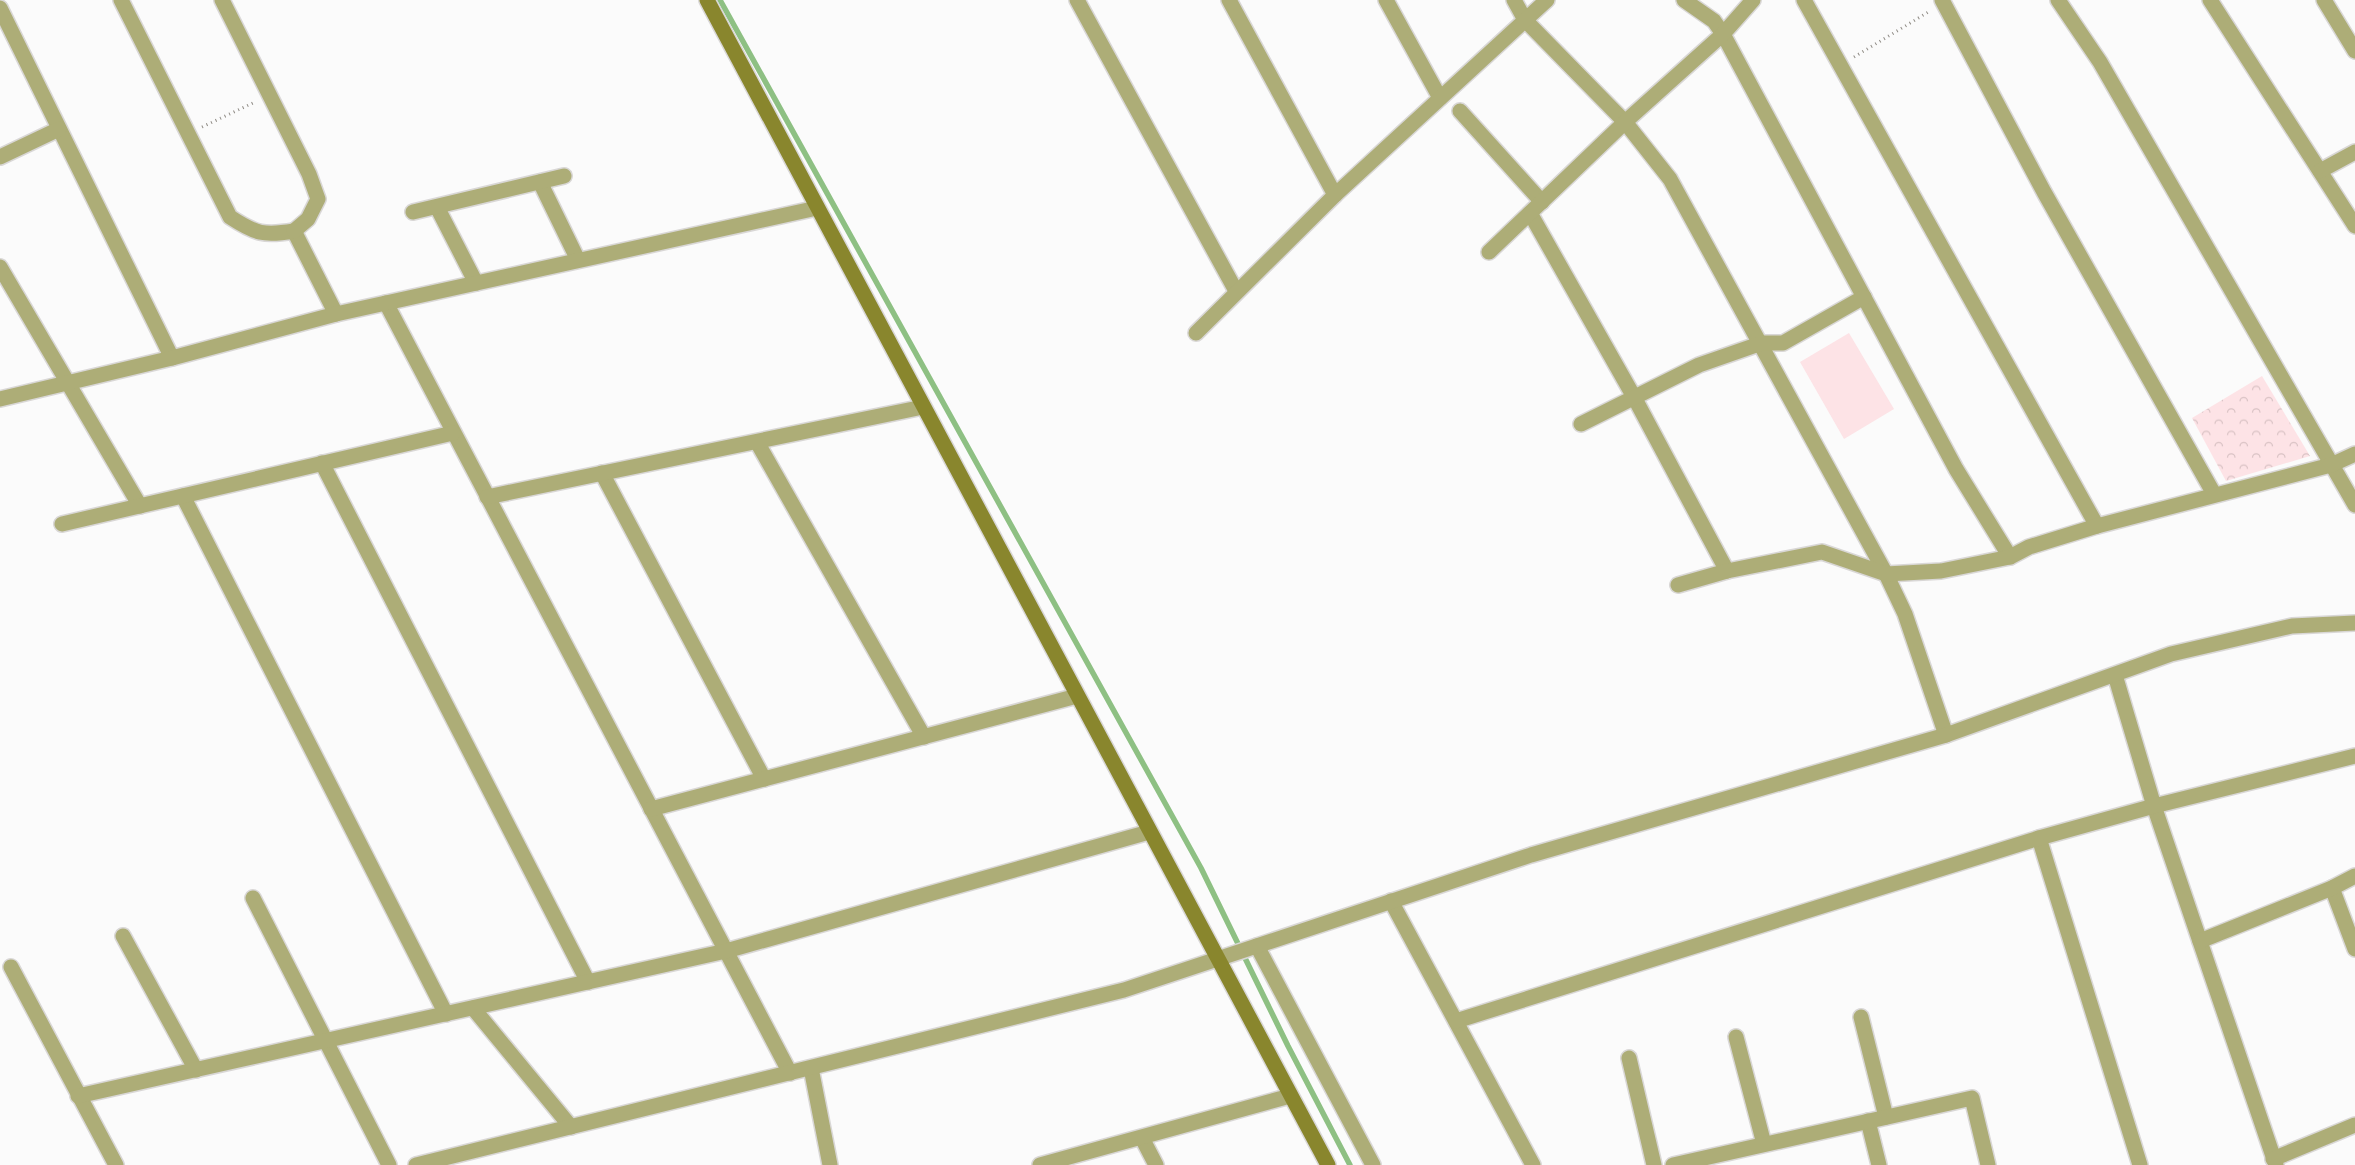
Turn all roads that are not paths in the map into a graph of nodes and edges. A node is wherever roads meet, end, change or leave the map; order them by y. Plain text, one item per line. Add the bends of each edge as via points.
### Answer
1 (121, 0) edge
2 (222, 0) edge
3 (707, 0) edge
4 (1077, 0) edge
5 (1228, 0) edge
6 (1386, 0) edge
7 (1514, 0) edge
8 (1547, 0) edge
9 (1684, 0) edge
10 (1753, 0) edge
11 (1804, 0) edge
12 (2058, 0) edge
13 (2210, 0) edge
14 (2324, 0) edge
15 (1943, 1) edge
16 (0, 8) edge
17 (1525, 20) junction
18 (1724, 34) junction
19 (2355, 51) edge
20 (1440, 98) junction
21 (1460, 111) dead end
22 (1625, 122) junction
23 (59, 129) junction
24 (2355, 152) edge
25 (0, 157) edge
26 (2320, 171) junction
27 (564, 176) dead end
28 (540, 182) junction
29 (1335, 195) junction
30 (1542, 202) junction
31 (436, 207) junction
32 (817, 208) junction
33 (413, 212) dead end
34 (1530, 213) junction
35 (2355, 226) edge
36 (294, 231) junction
37 (1489, 252) dead end
38 (578, 260) junction
39 (0, 267) edge
40 (476, 283) junction
41 (1236, 292) junction
42 (1864, 297) junction
43 (386, 303) junction
44 (336, 314) junction
45 (1196, 333) dead end
46 (1762, 343) junction
47 (172, 358) junction
48 (67, 382) junction
49 (1634, 397) junction
50 (0, 399) edge
51 (923, 407) junction
52 (1580, 424) dead end
53 (453, 432) junction
54 (757, 442) junction
55 (2355, 454) edge
56 (322, 464) junction
57 (2331, 465) junction
58 (602, 474) junction
59 (2214, 494) junction
60 (183, 496) junction
61 (487, 497) junction
62 (2355, 504) edge
63 (140, 506) junction
64 (62, 524) dead end
65 (2096, 526) junction
66 (2010, 557) junction
67 (1727, 571) junction
68 (1886, 574) junction
69 (1678, 585) dead end
70 (2355, 623) edge
71 (2115, 675) junction
72 (1077, 696) junction
73 (1946, 735) junction
74 (924, 737) junction
75 (2355, 756) edge
76 (764, 779) junction
77 (2154, 806) junction
78 (651, 809) junction
79 (1149, 832) junction
80 (2039, 838) junction
81 (2355, 876) edge
82 (2332, 888) junction
83 (253, 898) dead end
84 (1391, 901) junction
85 (123, 936) dead end
86 (2200, 941) junction
87 (1257, 946) junction
88 (2355, 949) edge
89 (726, 952) junction
90 (1216, 960) junction
91 (11, 967) dead end
92 (588, 982) junction
93 (473, 1008) junction
94 (446, 1014) junction
95 (1861, 1017) dead end
96 (1456, 1022) junction
97 (1736, 1037) dead end
98 (325, 1041) junction
99 (1629, 1058) dead end
100 (811, 1068) junction
101 (196, 1070) junction
102 (790, 1073) junction
103 (78, 1096) junction
104 (1290, 1096) junction
105 (1886, 1117) junction
106 (1868, 1121) junction
107 (2355, 1125) edge
108 (571, 1127) junction
109 (1142, 1138) junction
110 (1764, 1144) junction
111 (2275, 1162) edge
112 (116, 1165) edge
113 (389, 1165) edge
114 (416, 1165) edge
115 (830, 1165) edge
116 (1040, 1165) edge
117 (1156, 1165) edge
118 (1328, 1165) edge
119 (1373, 1165) edge
120 (1532, 1165) edge
121 (1654, 1165) edge
122 (1674, 1165) edge
123 (1879, 1165) edge
124 (1988, 1165) edge
125 (2140, 1165) edge

1 - 36 street via 230,218 249,229 270,235
2 - 36 street via 309,174 318,199 308,219
3 - 32 street
4 - 41 street
5 - 29 street
6 - 20 street
7 - 17 street
8 - 17 street
9 - 18 street via 1714,21
10 - 18 street
11 - 65 street
12 - 57 street via 2100,62
13 - 26 street
14 - 19 street
15 - 59 street via 2044,192
16 - 23 street
17 - 20 street
17 - 22 street
18 - 22 street
18 - 42 street
20 - 29 street
21 - 30 street
22 - 30 street
22 - 46 street via 1670,179
23 - 25 street
23 - 47 street
24 - 26 street
26 - 35 street
27 - 28 street
28 - 31 street
28 - 38 street
29 - 41 street
30 - 34 street
31 - 33 street
31 - 40 street
32 - 38 street
32 - 51 street
34 - 37 street
34 - 49 street
36 - 44 street
38 - 40 street
39 - 48 street
40 - 43 street
41 - 45 street
42 - 46 street via 1783,343
42 - 66 street via 1956,469
43 - 44 street
43 - 53 street
44 - 47 street
46 - 49 street via 1699,365
46 - 68 street
47 - 48 street
48 - 50 street
48 - 63 street
49 - 52 street
49 - 67 street
51 - 54 street
51 - 72 street
53 - 56 street
53 - 61 street
54 - 58 street
54 - 74 street
55 - 57 street
56 - 60 street
56 - 92 street
57 - 59 street
57 - 62 street
58 - 61 street
58 - 76 street
59 - 65 street
60 - 63 street
60 - 94 street
61 - 78 street
63 - 64 street
65 - 66 street
66 - 68 street via 1941,571
67 - 68 street via 1822,552
67 - 69 street
68 - 73 street via 1905,614
70 - 71 street via 2292,626 2171,654
71 - 73 street
71 - 77 street
72 - 74 street
72 - 79 street
73 - 84 street via 1530,855
74 - 76 street
75 - 77 street
76 - 78 street
77 - 80 street
77 - 86 street
78 - 89 street
79 - 89 street
79 - 90 street
80 - 96 street
80 - 125 street
81 - 82 street
82 - 86 street
82 - 88 street
83 - 98 street
84 - 87 street
84 - 96 street
85 - 101 street
86 - 111 street
87 - 90 street
87 - 119 street
89 - 92 street
89 - 102 street
90 - 100 street via 1124,990
90 - 104 street
91 - 103 street
92 - 93 street
93 - 94 street
93 - 108 street
94 - 98 street
95 - 105 street
96 - 120 street
97 - 110 street
98 - 101 street
98 - 113 street
99 - 121 street
100 - 102 street
100 - 115 street
101 - 103 street
102 - 108 street
103 - 112 street
104 - 109 street
104 - 118 street
105 - 106 street
105 - 124 street via 1972,1098
106 - 110 street
106 - 123 street
107 - 111 street
108 - 114 street
109 - 116 street
109 - 117 street
110 - 122 street

